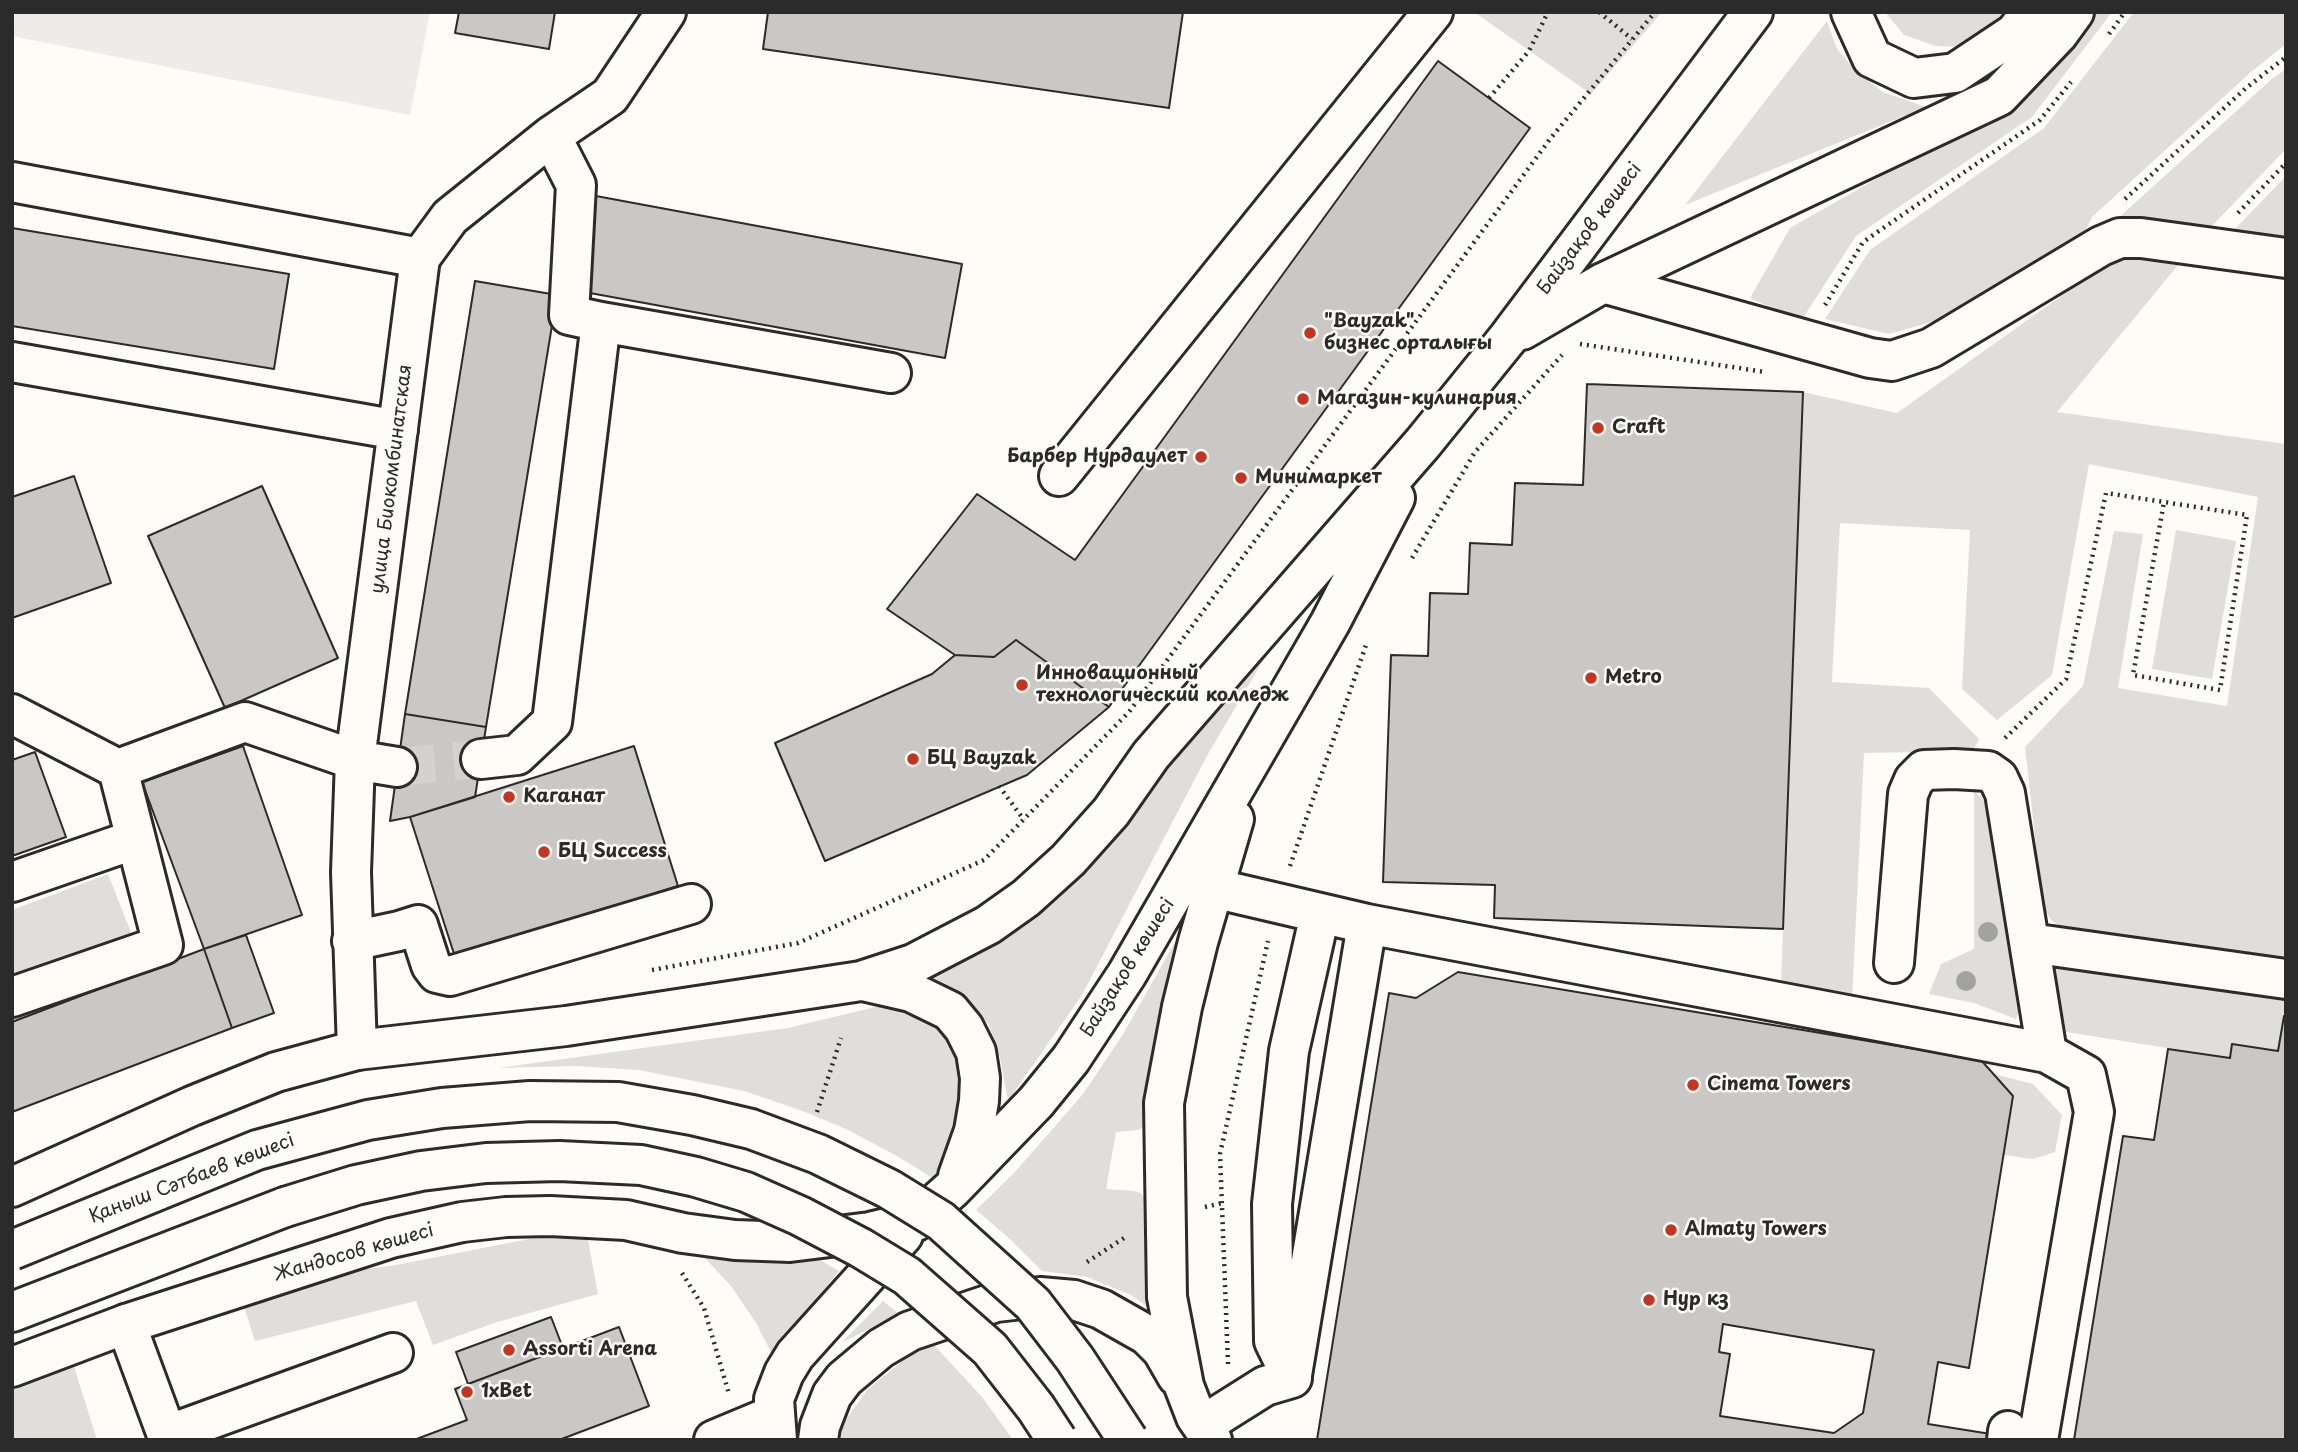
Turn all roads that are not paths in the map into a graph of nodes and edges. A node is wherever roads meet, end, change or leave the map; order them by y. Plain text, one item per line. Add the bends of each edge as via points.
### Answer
1 (666, 12) edge
2 (1433, 12) edge
3 (1753, 12) edge
4 (1850, 12) edge
5 (2031, 12) edge
6 (2074, 12) edge
7 (551, 136) junction
8 (12, 182) edge
9 (421, 258) junction
10 (2286, 258) edge
11 (1603, 283) junction
12 (601, 322) junction
13 (1508, 338) junction
14 (12, 362) edge
15 (891, 373) dead end
16 (398, 430) junction
17 (1423, 443) junction
18 (1059, 476) dead end
19 (12, 714) edge
20 (1252, 756) junction
21 (481, 759) tunnel mouth
22 (355, 760) junction
23 (397, 767) tunnel mouth
24 (118, 769) junction
25 (136, 839) junction
26 (12, 883) edge
27 (1213, 888) junction
28 (691, 904) dead end
29 (1320, 914) junction
30 (1367, 924) junction
31 (352, 940) junction
32 (2029, 943) junction
33 (1894, 963) dead end
34 (2286, 979) edge
35 (861, 981) junction
36 (12, 997) edge
37 (357, 1050) junction
38 (2047, 1052) junction
39 (12, 1187) edge
40 (953, 1188) junction
41 (916, 1220) junction
42 (12, 1250) edge
43 (12, 1312) edge
44 (125, 1324) junction
45 (393, 1353) dead end
46 (12, 1367) edge
47 (1292, 1378) junction
48 (1184, 1386) junction
49 (775, 1428) edge
50 (1207, 1433) edge
51 (724, 1435) edge
52 (2018, 1437) edge
53 (818, 1440) edge
54 (1057, 1440) edge
55 (1128, 1440) edge

1 - 7 main road, улица Биокомбинатская via 610,96
2 - 18 main road
3 - 13 main road, Байзақов көшесі
4 - 5 main road via 1872,58 1914,78 1955,74 2015,33
6 - 11 main road via 1999,96
7 - 9 main road, улица Биокомбинатская via 450,217
7 - 12 main road via 576,185 569,315
8 - 9 main road
9 - 16 main road, улица Биокомбинатская
10 - 11 main road via 2120,239 1931,348 1892,361
11 - 13 main road
12 - 15 main road
12 - 21 main road via 552,722 517,755
13 - 17 main road, Байзақов көшесі
14 - 16 main road
16 - 22 main road, улица Биокомбинатская
17 - 20 main road, Байзақов көшесі via 1330,623 1307,678
17 - 35 main road, Байзақов көшесі via 1160,745 1111,812 1068,860 988,925 913,964
19 - 24 main road
20 - 27 main road
20 - 40 main road, Байзақов көшесі via 1127,974 1071,1059
22 - 23 main road
22 - 24 main road via 245,722
22 - 31 main road, улица Биокомбинатская
24 - 25 main road
25 - 26 main road
25 - 36 main road via 163,945
27 - 29 main road
27 - 48 main road via 1182,1007 1164,1102 1167,1297
28 - 31 main road via 450,976 437,973 431,965 418,925
29 - 30 main road
29 - 47 main road via 1289,1051 1272,1203 1274,1341
30 - 38 main road
30 - 47 main road
31 - 37 main road, улица Биокомбинатская
32 - 33 main road via 2006,793 1998,779 1988,771 1924,770 1908,794
32 - 34 main road
32 - 38 main road
35 - 37 main road via 566,1026
35 - 40 main road via 904,989 950,1011 976,1052 978,1111
37 - 39 main road via 275,1072
38 - 52 main road via 2086,1075 2094,1112
40 - 41 main road, Байзақов көшесі
41 - 44 main road, Жандосов көшесі via 870,1232 790,1242 682,1233 626,1220 551,1216 473,1221 391,1238
41 - 49 main road, Байзақов көшесі via 795,1355 775,1399
42 - 55 main road, Қаныш Сәтбаев көшесі, bridge via 257,1150 368,1120 530,1101 618,1102 751,1129 818,1154 942,1222 1033,1304
43 - 54 main road, bridge via 285,1207 356,1185 486,1163 641,1165 747,1192 848,1241 907,1276 990,1349
44 - 45 main road via 167,1435
44 - 46 main road, Жандосов көшесі
47 - 50 main road via 1265,1386
48 - 50 main road
48 - 53 main road via 1147,1335 1101,1309 1074,1300 1013,1299 910,1332 881,1348 832,1395
49 - 51 main road

